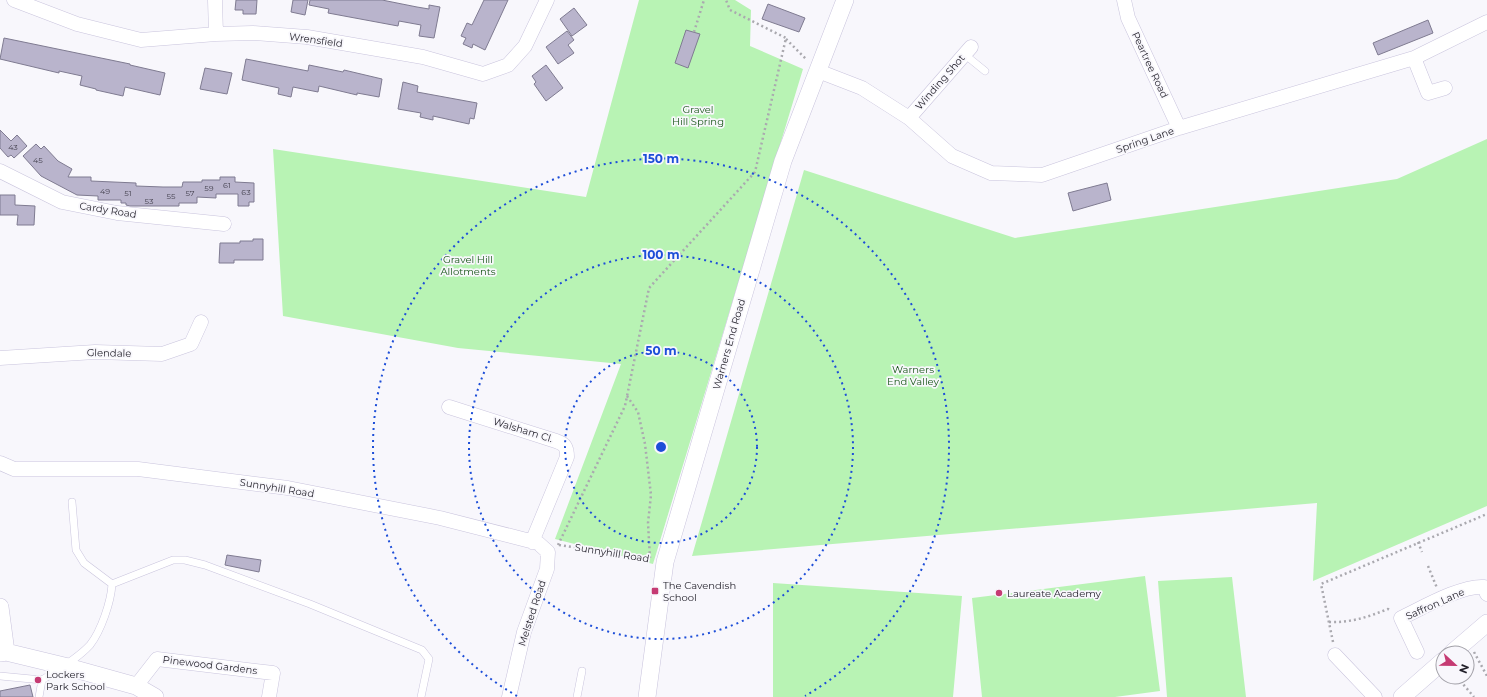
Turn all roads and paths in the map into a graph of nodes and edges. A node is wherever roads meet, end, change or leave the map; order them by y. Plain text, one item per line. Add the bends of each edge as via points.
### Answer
1 (14, 0) edge
2 (215, 0) edge
3 (547, 0) edge
4 (704, 0) edge
5 (726, 0) edge
6 (845, 0) edge
7 (1124, 0) edge
8 (45, 6) edge
9 (1487, 22) edge
10 (694, 32) dead end
11 (216, 34) junction
12 (786, 38) junction
13 (968, 51) joint
14 (1414, 58) junction
15 (818, 71) junction
16 (985, 71) dead end
17 (1445, 88) dead end
18 (909, 118) junction
19 (1179, 128) junction
20 (0, 171) edge
21 (224, 224) dead end
22 (201, 322) dead end
23 (0, 358) edge
24 (627, 396) junction
25 (449, 407) dead end
26 (0, 464) edge
27 (72, 502) dead end
28 (1487, 514) edge
29 (532, 542) junction
30 (1418, 542) junction
31 (553, 549) junction
32 (1422, 552) dead end
33 (658, 560) junction
34 (1428, 566) dead end
35 (112, 584) junction
36 (1487, 594) edge
37 (1441, 599) junction
38 (0, 606) edge
39 (1401, 618) junction
40 (1328, 622) junction
41 (1487, 623) edge
42 (1465, 641) junction
43 (1461, 645) edge
44 (1417, 652) dead end
45 (3, 653) edge
46 (1335, 655) joint
47 (64, 666) junction
48 (1435, 668) edge
49 (582, 671) dead end
50 (0, 676) edge
51 (1487, 676) edge
52 (42, 680) junction
53 (1464, 685) edge
54 (136, 686) junction
55 (39, 697) edge
56 (155, 697) edge
57 (270, 697) edge
58 (421, 697) edge
59 (509, 697) edge
60 (577, 697) edge
61 (647, 697) edge
62 (1375, 697) edge
63 (1402, 697) edge
64 (1474, 697) edge

1 - 8 street, Wrensfield
2 - 11 street
3 - 11 street, Wrensfield via 525,46 508,66 483,74 423,57 307,37 253,33
4 - 10 path
5 - 12 path via 730,10
6 - 15 street, Warners End Road
7 - 19 street, Peartree Road via 1128,18
8 - 11 street, Wrensfield via 77,24 142,40
9 - 14 street, Spring Lane
12 - 15 path
12 - 24 path via 756,172 649,288
13 - 16 lane
13 - 18 street, Winding Shot
14 - 17 street via 1428,93
14 - 19 street, Spring Lane
15 - 18 street, Spring Lane via 862,88
15 - 33 street, Warners End Road via 783,161
18 - 19 street, Spring Lane via 952,156 991,173 1042,175
20 - 21 street, Cardy Road via 62,202 117,213
22 - 23 street, Glendale via 191,344 162,354 95,352
24 - 31 path via 625,406
24 - 33 path via 638,412 645,444 651,494 648,523
25 - 29 street, Walsham Cl. via 563,443 567,449 567,457
26 - 29 street, Sunnyhill Road via 14,469 138,470 288,488 440,518
27 - 35 lane via 76,550 84,563
28 - 30 path
29 - 31 street, Sunnyhill Road
30 - 32 path
30 - 40 path via 1321,584
31 - 33 path, Sunnyhill Road
31 - 59 street, Melsted Road via 524,632
33 - 61 street, Warners End Road
34 - 37 path
35 - 47 lane via 103,621 90,645
35 - 58 lane via 173,560 205,564 422,650 429,660
36 - 37 street, Saffron Lane via 1484,587 1476,586
37 - 39 street, Saffron Lane
38 - 45 street
39 - 40 path via 1388,609 1363,619
39 - 44 street
40 - 46 path
41 - 42 street
42 - 43 street
42 - 51 path
45 - 47 street
46 - 62 street
47 - 52 lane
47 - 54 street
48 - 63 street
49 - 60 lane
50 - 52 lane
52 - 55 lane
53 - 64 path
54 - 56 street
54 - 57 street, Pinewood Gardens via 156,659 273,673

